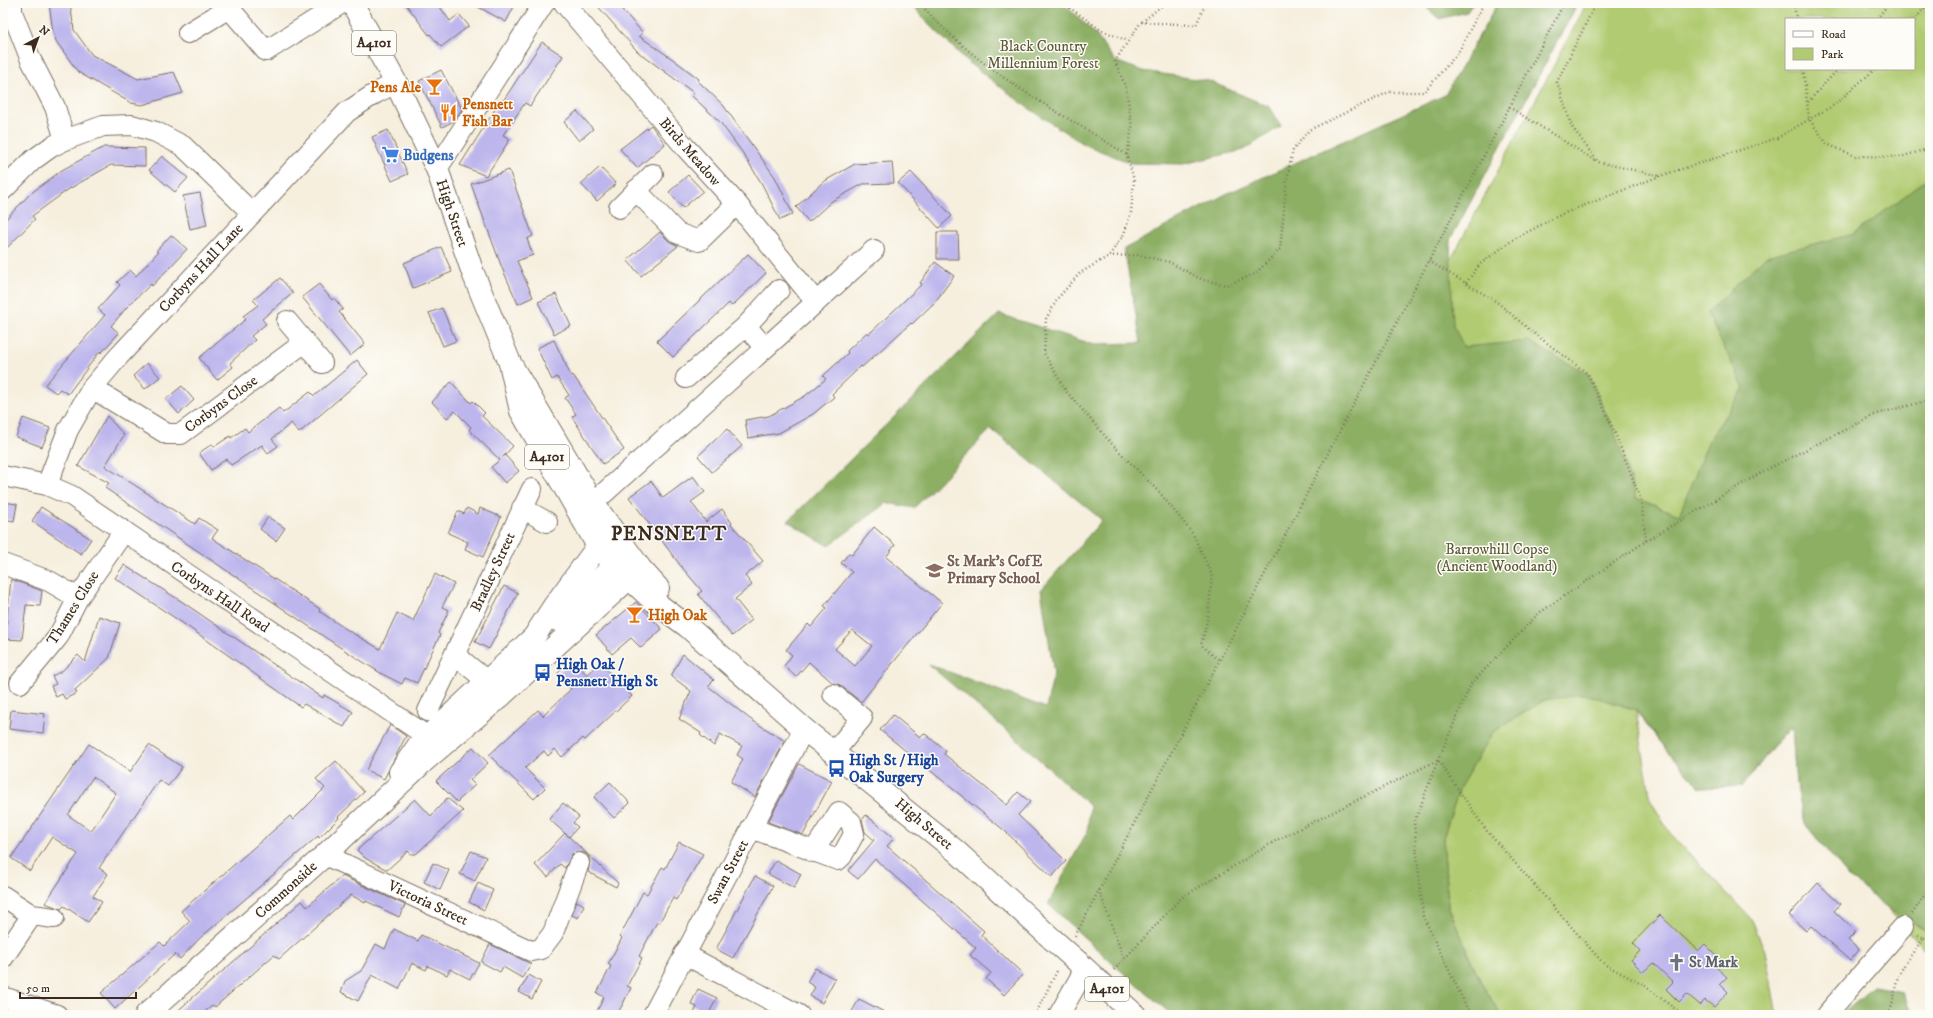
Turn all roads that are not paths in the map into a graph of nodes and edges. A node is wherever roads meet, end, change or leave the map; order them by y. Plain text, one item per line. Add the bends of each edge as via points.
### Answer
1 (12, 3) edge
2 (342, 3) edge
3 (352, 3) edge
4 (544, 3) edge
5 (564, 3) edge
6 (188, 33) dead end
7 (396, 83) junction
8 (65, 140) junction
9 (437, 169) junction
10 (653, 174) dead end
11 (3, 190) edge
12 (636, 190) junction
13 (737, 204) junction
14 (619, 208) dead end
15 (252, 213) junction
16 (874, 250) dead end
17 (779, 290) dead end
18 (816, 302) junction
19 (287, 321) dead end
20 (746, 326) junction
21 (305, 342) junction
22 (765, 348) junction
23 (322, 363) dead end
24 (510, 363) junction
25 (686, 378) dead end
26 (92, 388) junction
27 (3, 476) edge
28 (47, 485) junction
29 (532, 489) dead end
30 (593, 503) junction
31 (522, 508) junction
32 (548, 522) dead end
33 (124, 531) junction
34 (598, 546) junction
35 (3, 564) edge
36 (629, 568) junction
37 (78, 598) junction
38 (534, 637) junction
39 (455, 655) junction
40 (20, 683) dead end
41 (494, 688) junction
42 (833, 694) dead end
43 (428, 711) dead end
44 (804, 728) junction
45 (434, 742) junction
46 (834, 752) junction
47 (378, 804) junction
48 (751, 828) junction
49 (813, 852) dead end
50 (325, 855) junction
51 (579, 863) dead end
52 (3, 896) edge
53 (32, 915) junction
54 (54, 918) dead end
55 (1903, 928) road end
56 (684, 954) junction
57 (3, 958) edge
58 (1074, 966) junction
59 (3, 997) edge
60 (57, 1015) edge
61 (146, 1015) edge
62 (653, 1015) edge
63 (799, 1015) edge
64 (1059, 1015) edge
65 (1135, 1015) edge
66 (1826, 1015) edge

1 - 8 street via 12,12 31,60 54,107
2 - 6 street via 266,52 229,8
3 - 7 main road, High Street / A4101
4 - 9 street
5 - 13 street, Birds Meadow via 685,147
7 - 9 main road, High Street / A4101
7 - 15 street, Corbyns Hall Lane via 347,112
8 - 11 street via 33,160
8 - 15 street via 103,126 132,125 156,132 183,146
9 - 24 main road, High Street / A4101 via 473,273
10 - 12 street
12 - 13 street via 677,233 699,241
12 - 14 street
13 - 18 street, Birds Meadow
15 - 26 street, Corbyns Hall Lane
16 - 18 street
17 - 20 street
18 - 22 street
19 - 21 street
20 - 22 street
20 - 25 street
21 - 23 street
21 - 26 street, Corbyns Close via 181,434 167,434
22 - 30 street
24 - 30 main road, High Street / A4101
24 - 34 main road, High Street / A4101 via 521,411
26 - 28 street, Corbyns Hall Lane via 68,430
27 - 28 street, Corbyns Hall Road
28 - 33 street, Corbyns Hall Road via 72,496
29 - 31 street, Bradley Street
30 - 36 main road, High Street / A4101
31 - 32 street
31 - 39 street, Bradley Street
33 - 37 street, Thames Close
33 - 45 street, Corbyns Hall Road
34 - 36 main road, High Street / A4101
34 - 38 main road
35 - 37 street via 49,581
36 - 38 main road via 545,632
36 - 41 main road
36 - 44 main road, High Street / A4101 via 670,600 687,626
37 - 40 street, Thames Close via 58,637
38 - 41 main road
39 - 41 street
39 - 43 street, Bradley Street
41 - 45 main road
42 - 46 street via 862,718
44 - 46 main road, High Street / A4101
44 - 48 street, Swan Street
45 - 47 main road, Commonside via 424,762
45 - 47 main road via 418,746
46 - 58 main road, High Street / A4101, bridge via 1062,940
47 - 50 main road, Commonside
48 - 49 street
48 - 56 street, Swan Street
50 - 51 street, Victoria Street via 531,951 541,949 553,933
50 - 61 main road, Commonside
52 - 53 street
53 - 54 street
53 - 57 street
55 - 66 street
56 - 62 street, Swan Street
56 - 63 street
58 - 64 street
58 - 65 main road, High Street / A4101 via 1101,984
59 - 60 street

